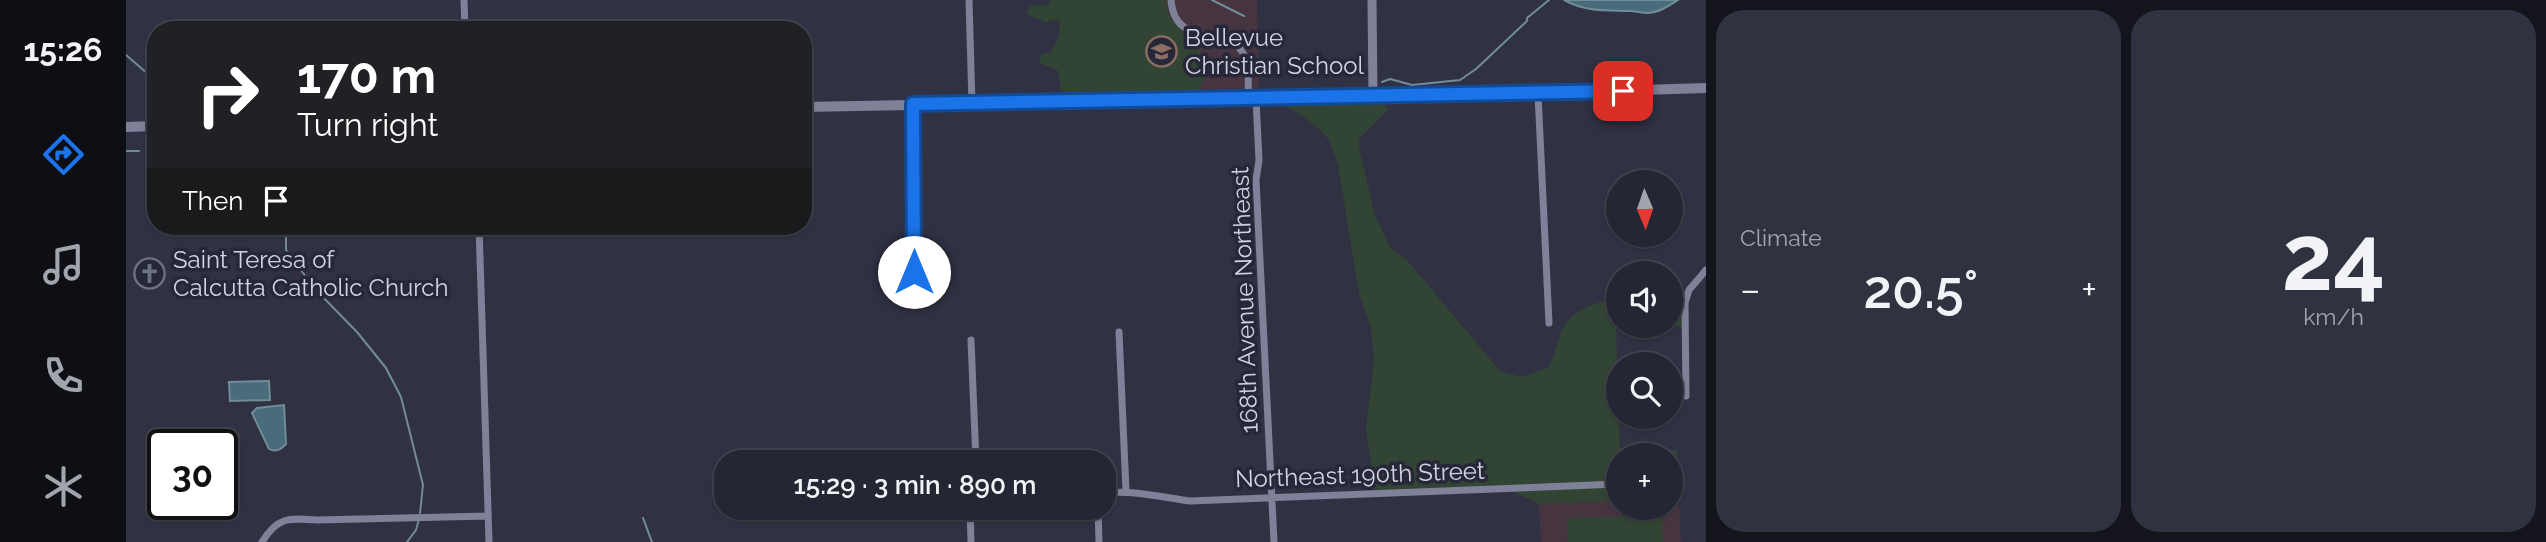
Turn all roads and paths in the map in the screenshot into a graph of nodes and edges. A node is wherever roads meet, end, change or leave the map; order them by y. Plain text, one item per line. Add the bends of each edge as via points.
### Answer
1 (464, 0) edge
2 (969, 0) edge
3 (1171, 0) edge
4 (1372, 0) edge
5 (465, 21) edge
6 (1706, 88) edge
7 (1538, 94) junction
8 (1373, 96) junction
9 (1252, 99) junction
10 (913, 104) junction
11 (972, 104) junction
12 (812, 107) edge
13 (147, 126) edge
14 (126, 127) edge
15 (479, 235) edge
16 (1706, 270) edge
17 (914, 272) dead end
18 (1549, 323) dead end
19 (1119, 332) dead end
20 (971, 340) dead end
21 (1686, 396) dead end
22 (976, 450) edge
23 (1606, 484) edge
24 (1126, 491) junction
25 (1116, 492) edge
26 (1272, 497) junction
27 (488, 516) junction
28 (970, 520) edge
29 (1098, 520) edge
30 (262, 542) edge
31 (489, 542) edge
32 (971, 542) edge
33 (1099, 542) edge
34 (1274, 542) edge

1 - 5 street
2 - 11 street
3 - 9 street, 168th Avenue Northeast via 1182,27 1240,48
4 - 8 street
6 - 7 main road
7 - 8 main road
7 - 18 street
8 - 9 main road
9 - 11 main road
9 - 26 street, 168th Avenue Northeast via 1259,160 1256,180
10 - 11 main road
10 - 12 main road
10 - 17 street
13 - 14 main road
15 - 27 street
16 - 21 street via 1689,290 1685,303
19 - 24 street
20 - 22 street
23 - 26 street, Northeast 190th Street
24 - 25 street, Northeast 190th Street
24 - 26 street, Northeast 190th Street via 1191,501
26 - 34 street, 168th Avenue Northeast
27 - 30 street via 291,519 276,524
27 - 31 street
28 - 32 street
29 - 33 street

